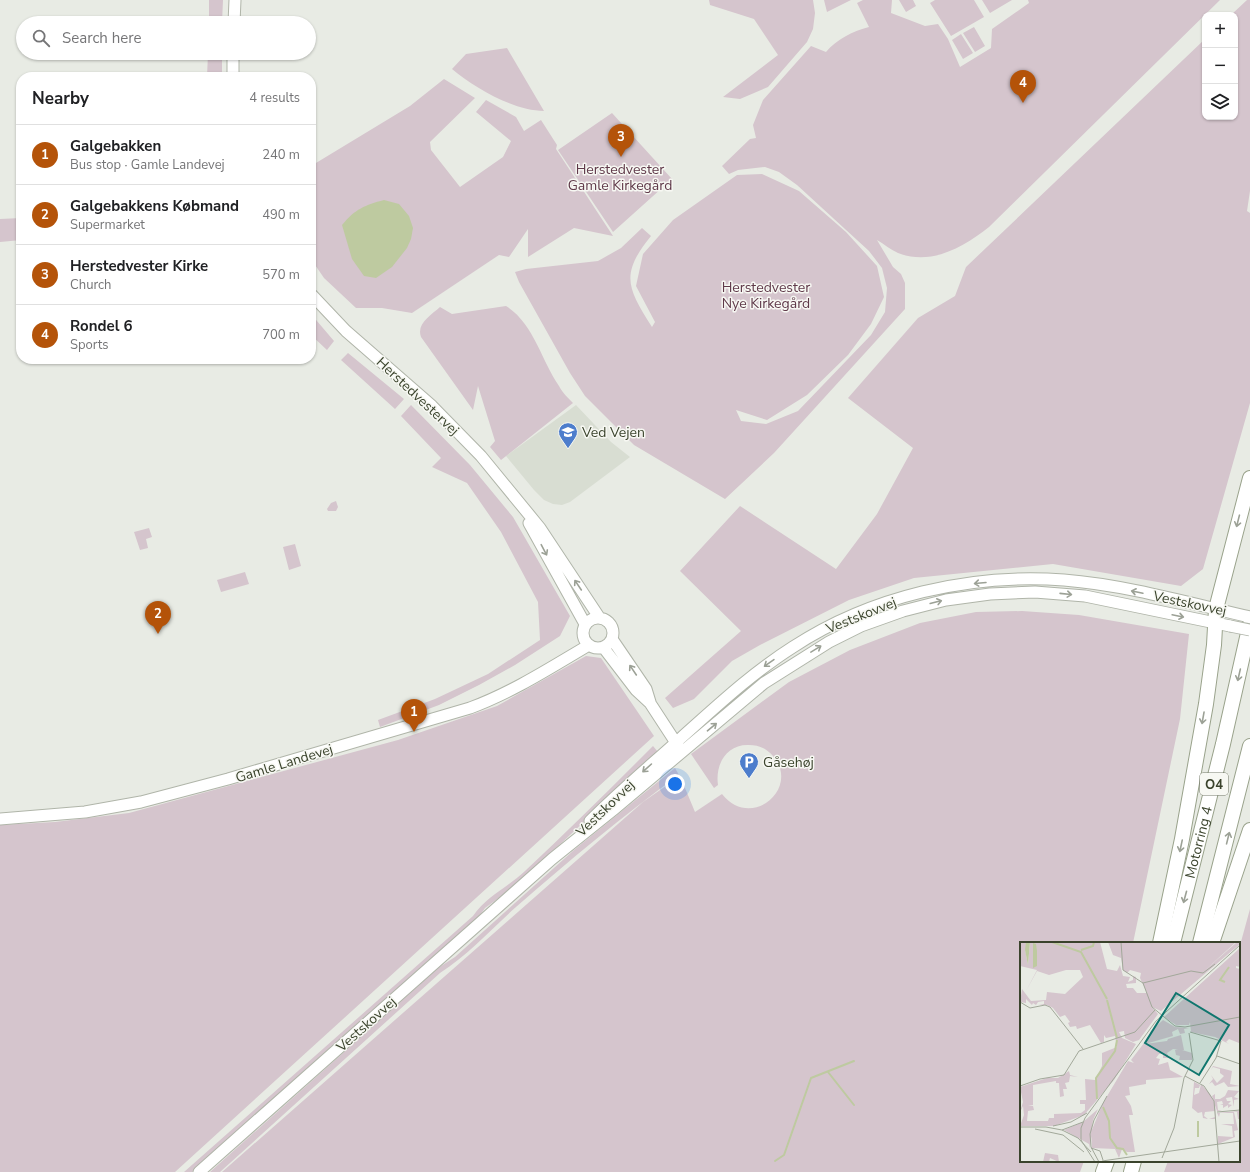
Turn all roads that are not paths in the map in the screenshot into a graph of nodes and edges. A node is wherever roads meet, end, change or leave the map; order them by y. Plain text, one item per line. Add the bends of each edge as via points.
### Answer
1 (235, 0) edge
2 (234, 16) edge
3 (234, 60) edge
4 (233, 72) edge
5 (316, 299) edge
6 (1250, 478) edge
7 (519, 503) junction
8 (1218, 616) junction
9 (599, 617) junction
10 (1250, 617) edge
11 (1250, 623) edge
12 (585, 624) junction
13 (1250, 630) edge
14 (612, 639) junction
15 (586, 641) junction
16 (603, 647) junction
17 (650, 703) junction
18 (676, 742) junction
19 (1250, 746) edge
20 (682, 753) junction
21 (0, 819) edge
22 (1250, 830) edge
23 (552, 859) junction
24 (1160, 942) edge
25 (1173, 942) edge
26 (1200, 942) edge
27 (1212, 942) edge
28 (1107, 1162) edge
29 (1134, 1162) edge
30 (199, 1172) edge
31 (1103, 1172) edge
32 (1131, 1172) edge

1 - 2 street
3 - 4 street
5 - 7 street, Herstedvestervej via 346,331 432,406 481,456
6 -> 8 highway, O4
9 -> 7 street, Herstedvestervej via 540,528
7 -> 12 street, Herstedvestervej
8 - 10 street, Vestskovvej
8 - 11 street
8 - 13 street, Vestskovvej, bridge via 1230,626
8 -> 18 street, Vestskovvej via 1114,587 1063,580 961,584 919,592 827,627 794,646 740,685
20 -> 8 street, Vestskovvej via 764,683 829,642 861,626 903,611 946,600 990,594 1061,593
8 -> 24 highway, O4 via 1182,839
9 - 12 street
9 - 14 street via 610,623
11 -> 25 highway, Motorring 4 / O4 via 1223,744
12 - 15 street
14 - 16 street
17 -> 14 street via 646,689
15 - 16 street via 593,647
15 - 21 street, Gamle Landevej via 524,684 470,708 141,802 84,812
16 - 17 street via 636,690
17 - 18 street
18 - 20 street
18 -> 23 street, Vestskovvej via 605,806
26 -> 19 highway, Motorring 4 / O4
20 - 23 street, Vestskovvej
22 - 27 highway
23 - 30 street, Vestskovvej
28 - 31 highway
29 - 32 highway

